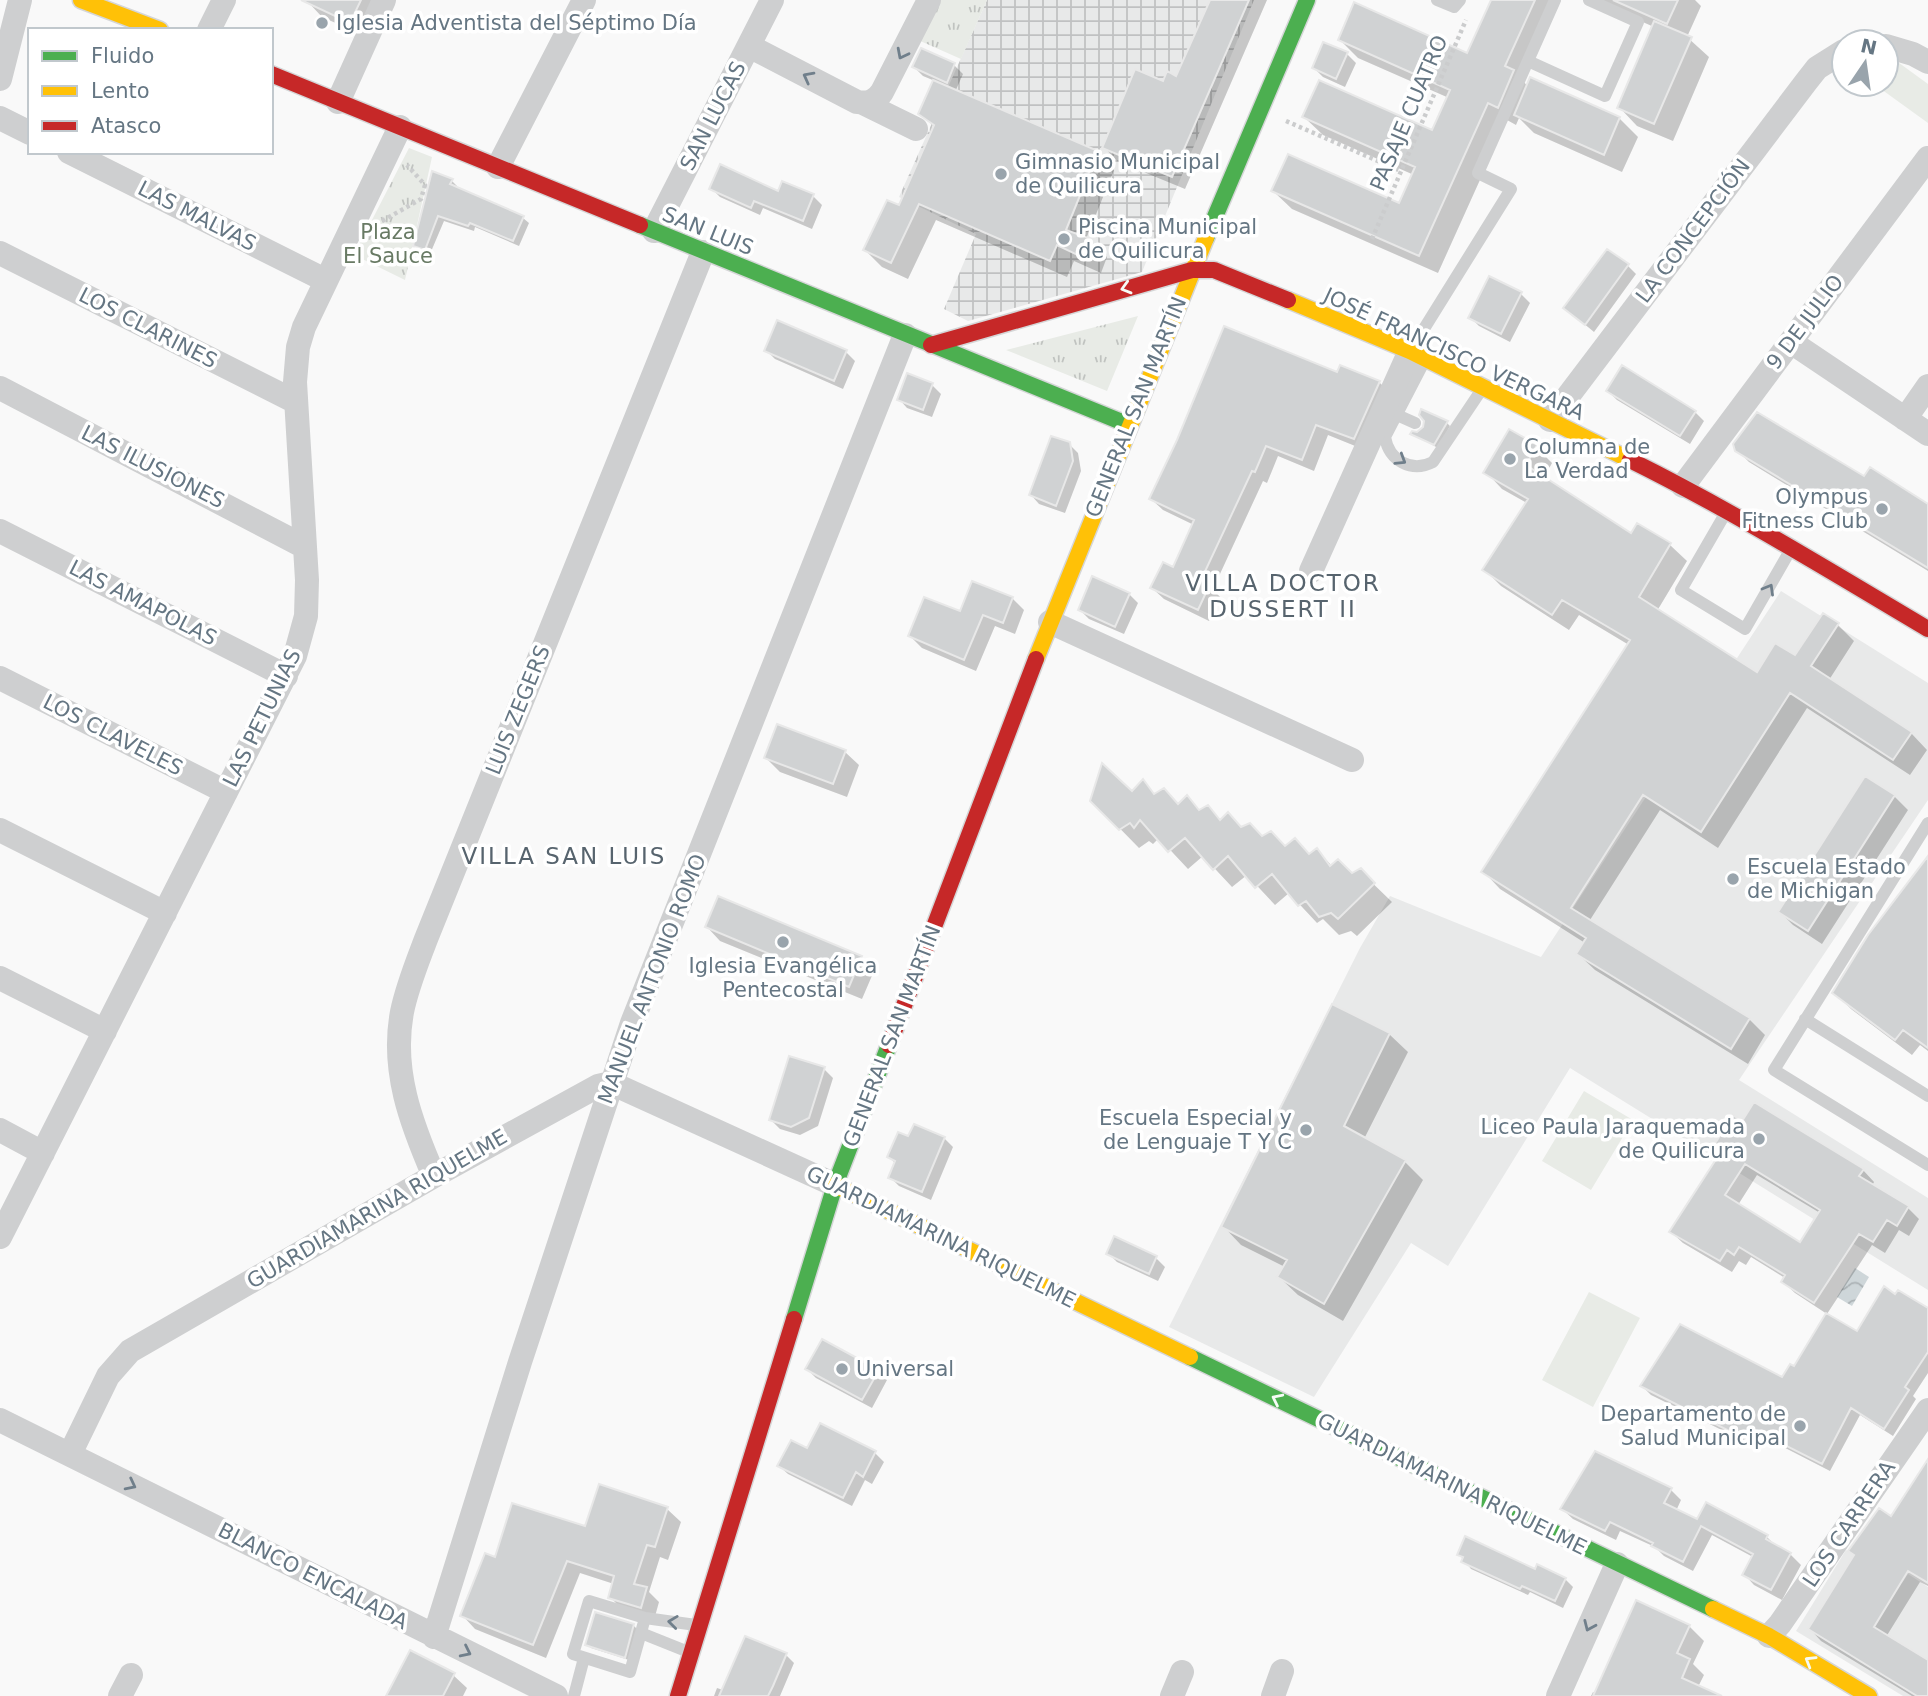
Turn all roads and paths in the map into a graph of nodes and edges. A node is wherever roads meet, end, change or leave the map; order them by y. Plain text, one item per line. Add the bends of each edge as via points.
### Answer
1 (20, 0) edge
2 (81, 0) edge
3 (224, 0) edge
4 (384, 0) edge
5 (584, 0) edge
6 (772, 0) edge
7 (929, 0) edge
8 (1307, 0) edge
9 (1437, 0) edge
10 (1460, 0) edge
11 (1555, 0) edge
12 (1589, 0) edge
13 (1469, 12) dead end
14 (155, 28) edge
15 (209, 28) edge
16 (749, 46) junction
17 (1900, 50) edge
18 (1830, 60) edge
19 (1528, 61) junction
20 (1928, 62) edge
21 (273, 75) edge
22 (0, 79) edge
23 (338, 102) junction
24 (866, 103) junction
25 (1260, 110) junction
26 (0, 118) edge
27 (400, 127) junction
28 (916, 129) dead end
29 (28, 131) edge
30 (388, 152) junction
31 (73, 154) edge
32 (1928, 158) edge
33 (498, 167) junction
34 (1401, 172) junction
35 (372, 227) dead end
36 (654, 231) junction
37 (1372, 239) dead end
38 (703, 252) junction
39 (0, 253) edge
40 (1192, 270) junction
41 (325, 280) junction
42 (905, 335) junction
43 (1791, 342) junction
44 (931, 345) junction
45 (1417, 355) junction
46 (1928, 386) edge
47 (0, 388) edge
48 (1483, 388) junction
49 (296, 402) junction
50 (1397, 415) junction
51 (1905, 419) junction
52 (1550, 421) junction
53 (1415, 423) dead end
54 (1129, 425) junction
55 (1928, 434) edge
56 (1683, 486) junction
57 (1727, 511) junction
58 (0, 531) edge
59 (305, 547) junction
60 (1792, 548) junction
61 (1311, 571) dead end
62 (1050, 622) junction
63 (1928, 629) edge
64 (286, 676) junction
65 (0, 678) edge
66 (1352, 760) dead end
67 (226, 792) junction
68 (1928, 822) edge
69 (0, 830) edge
70 (165, 913) junction
71 (0, 978) edge
72 (1805, 1019) junction
73 (105, 1031) junction
74 (611, 1083) junction
75 (1928, 1096) edge
76 (0, 1130) edge
77 (43, 1153) junction
78 (1928, 1165) edge
79 (434, 1176) junction
80 (835, 1185) junction
81 (0, 1237) edge
82 (1928, 1410) edge
83 (0, 1420) edge
84 (70, 1454) junction
85 (1617, 1564) junction
86 (645, 1618) junction
87 (700, 1625) junction
88 (641, 1633) junction
89 (1769, 1636) junction
90 (434, 1637) junction
91 (691, 1653) junction
92 (584, 1658) junction
93 (1182, 1671) dead end
94 (1282, 1671) dead end
95 (556, 1696) edge
96 (573, 1696) edge
97 (678, 1696) edge
98 (1172, 1696) edge
99 (1273, 1696) edge
100 (1558, 1696) edge
101 (1869, 1696) edge

1 - 22 street
2 - 14 main road
3 - 15 street
4 - 23 street
5 - 33 street
6 - 16 street, SAN LUCAS
7 -> 24 street via 879,97
8 - 25 main road, GENERAL SAN MARTÍN
9 - 10 lane via 1454,7
11 - 19 lane
12 - 19 lane via 1638,22 1605,96
13 - 34 path, PASAJE CUATRO
24 -> 16 street
16 - 36 street, SAN LUCAS
17 - 20 street
18 - 52 street, LA CONCEPCIÓN via 1806,82
19 - 45 lane via 1478,173 1511,189
21 - 23 main road, SAN LUIS
23 - 27 main road, SAN LUIS
24 - 28 street
25 - 34 path
25 - 40 main road, GENERAL SAN MARTÍN
26 - 29 street
27 - 30 street, LAS PETUNIAS
27 - 33 main road, SAN LUIS
30 - 35 path via 400,158 425,185 421,199
30 - 41 street, LAS PETUNIAS
31 - 41 street, LAS MALVAS
32 - 43 street, 9 DE JULIO
33 - 36 main road, SAN LUIS
34 - 37 path, PASAJE CUATRO
36 - 38 main road, SAN LUIS
38 - 42 main road, SAN LUIS
38 - 79 street, LUIS ZEGERS via 408,989 399,1031 399,1070 411,1118
39 - 49 street, LOS CLARINES
40 -> 44 main road, JOSÉ FRANCISCO VERGARA
40 - 45 main road, JOSÉ FRANCISCO VERGARA via 1234,276
40 - 54 main road, GENERAL SAN MARTÍN
41 - 49 street, LAS PETUNIAS via 298,347
42 - 44 main road, SAN LUIS
42 - 74 street, MANUEL ANTONIO ROMO
43 - 51 street
43 - 56 street, 9 DE JULIO
44 - 54 main road, SAN LUIS
45 - 48 main road, JOSÉ FRANCISCO VERGARA
45 - 50 lane
45 - 61 street
46 - 51 street
47 - 59 street, LAS ILUSIONES
50 -> 48 lane via 1385,437 1386,446 1398,461 1424,467 1433,462 1445,437
48 - 52 main road, JOSÉ FRANCISCO VERGARA
49 - 59 street, LAS PETUNIAS
50 - 53 lane
51 - 55 street
52 - 56 main road, JOSÉ FRANCISCO VERGARA
54 - 62 main road, GENERAL SAN MARTÍN
56 - 57 main road, JOSÉ FRANCISCO VERGARA
57 - 60 main road, JOSÉ FRANCISCO VERGARA
57 -> 60 lane via 1681,590 1745,629
58 - 64 street, LAS AMAPOLAS
59 - 64 street, LAS PETUNIAS via 306,616
60 - 63 main road, JOSÉ FRANCISCO VERGARA
62 - 66 street
62 - 80 main road, GENERAL SAN MARTÍN
64 - 67 street, LAS PETUNIAS
65 - 67 street, LOS CLAVELES
67 - 70 street, LAS PETUNIAS
68 - 72 lane
69 - 70 street
70 - 73 street, LAS PETUNIAS
71 - 73 street
72 - 75 lane
72 - 78 lane via 1774,1070
73 - 77 street, LAS PETUNIAS
74 - 79 street, GUARDIAMARINA RIQUELME via 582,1093
74 - 80 street, GUARDIAMARINA RIQUELME
74 - 90 street, MANUEL ANTONIO ROMO
76 - 77 street
77 - 81 street, LAS PETUNIAS
79 - 84 street, GUARDIAMARINA RIQUELME via 130,1351 108,1376
85 -> 80 main road, GUARDIAMARINA RIQUELME
80 - 87 main road, GENERAL SAN MARTÍN
82 - 89 street, LOS CARRERA
83 - 84 street, BLANCO ENCALADA
84 -> 90 street, BLANCO ENCALADA
85 - 89 main road, GUARDIAMARINA RIQUELME
85 -> 100 street
87 -> 86 lane
86 - 88 lane
86 - 92 lane via 589,1601 573,1654
87 - 91 main road, GENERAL SAN MARTÍN
88 - 91 lane
88 - 92 lane via 630,1672
101 -> 89 main road, GUARDIAMARINA RIQUELME
90 -> 95 street, BLANCO ENCALADA
91 - 97 main road, GENERAL SAN MARTÍN
92 - 96 lane
93 - 98 street
94 - 99 street

